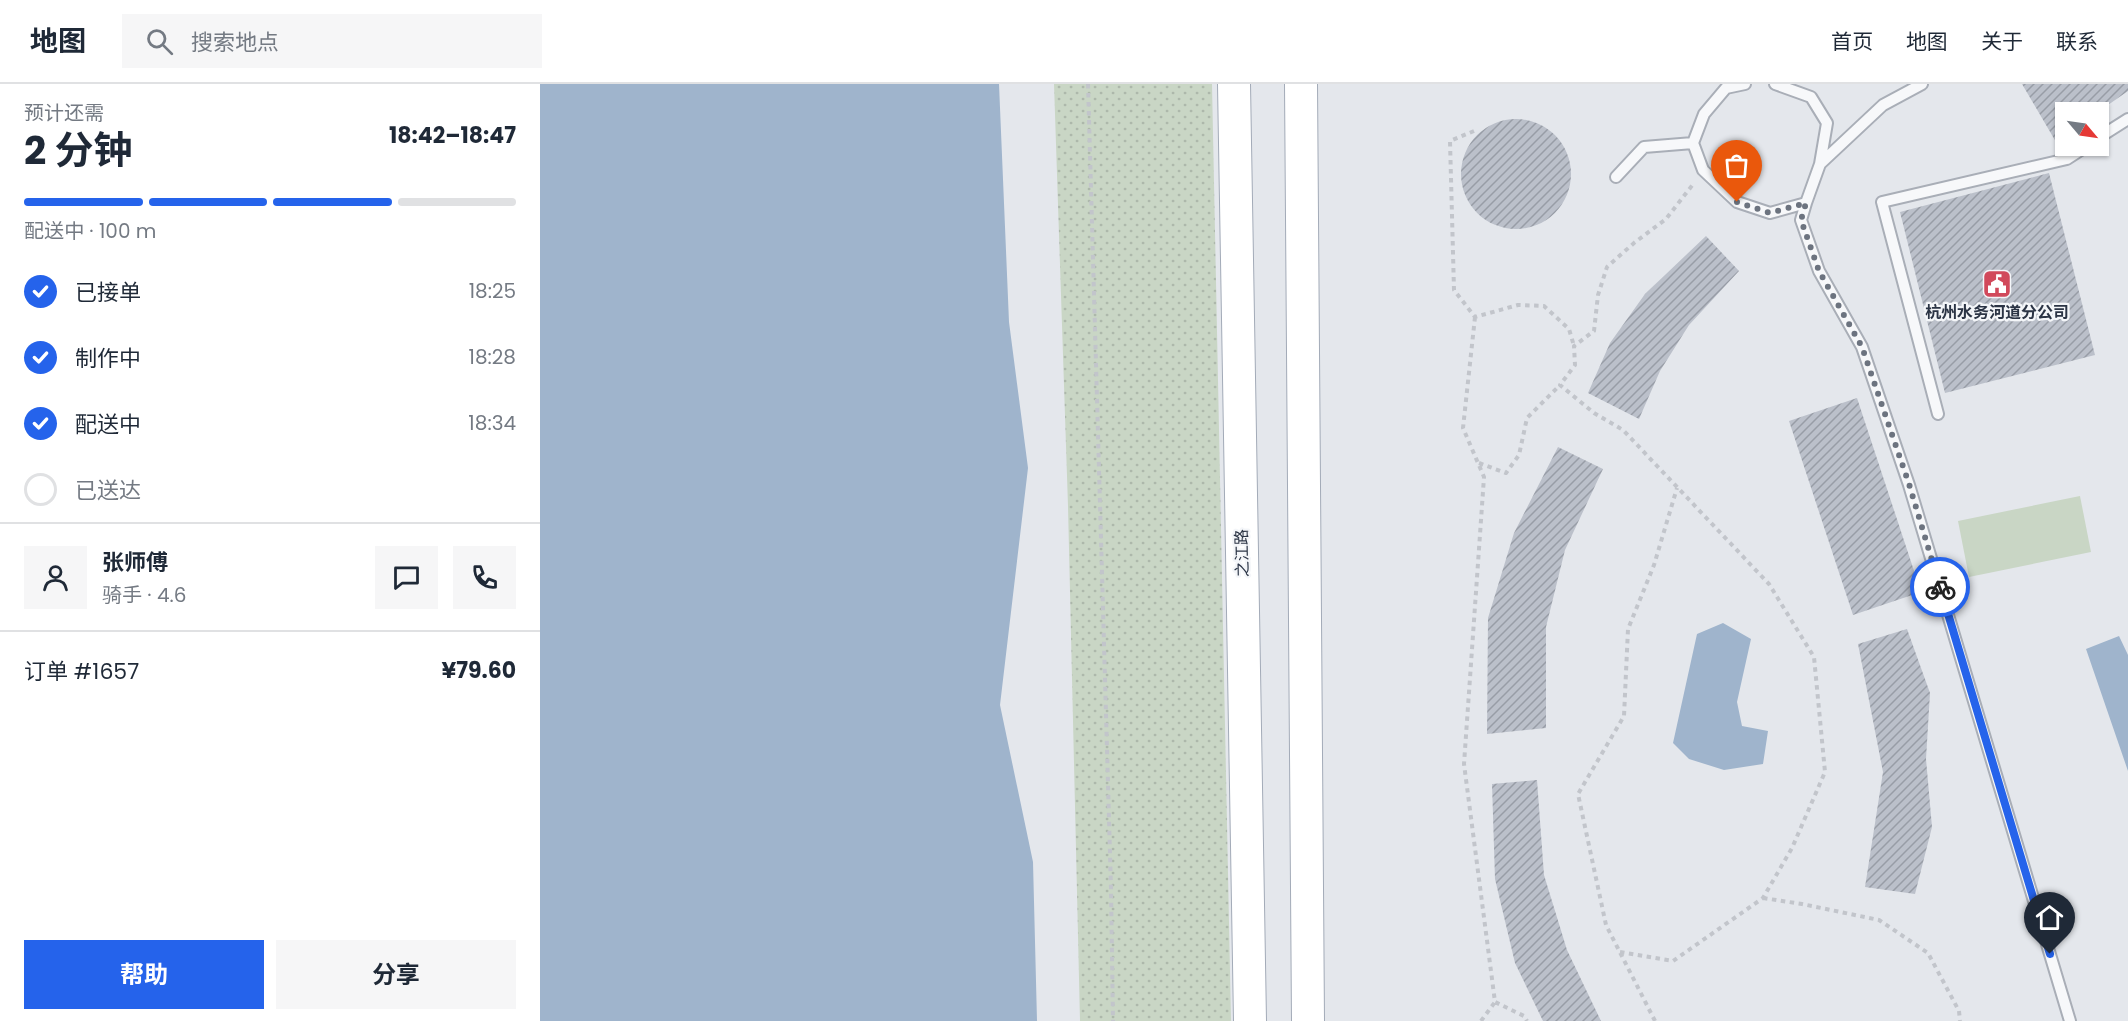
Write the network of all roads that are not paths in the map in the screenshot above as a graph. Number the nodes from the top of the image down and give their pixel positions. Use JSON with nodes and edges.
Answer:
{"nodes":[{"id":1,"x":1234,"y":84,"type":"edge"},
{"id":2,"x":1301,"y":84,"type":"edge"},
{"id":3,"x":1744,"y":84,"type":"edge"},
{"id":4,"x":1775,"y":84,"type":"edge"},
{"id":5,"x":1922,"y":84,"type":"edge"},
{"id":6,"x":1725,"y":86,"type":"edge"},
{"id":7,"x":2128,"y":119,"type":"edge"},
{"id":8,"x":2109,"y":131,"type":"edge"},
{"id":9,"x":1693,"y":143,"type":"junction"},
{"id":10,"x":2072,"y":156,"type":"edge"},
{"id":11,"x":1820,"y":164,"type":"junction"},
{"id":12,"x":1616,"y":177,"type":"dead end"},
{"id":13,"x":1806,"y":203,"type":"junction"},
{"id":14,"x":1938,"y":414,"type":"dead end"},
{"id":15,"x":1250,"y":1021,"type":"edge"},
{"id":16,"x":1308,"y":1021,"type":"edge"},
{"id":17,"x":2070,"y":1021,"type":"edge"}],
"edges":[{"from":1,"to":15,"type":"main road","name":"之江路"},
{"from":2,"to":16,"type":"main road"},
{"from":3,"to":6,"type":"lane"},
{"from":4,"to":11,"type":"lane"},
{"from":5,"to":11,"type":"lane"},
{"from":6,"to":9,"type":"lane"},
{"from":7,"to":8,"type":"lane"},
{"from":9,"to":12,"type":"lane"},
{"from":9,"to":13,"type":"lane"},
{"from":10,"to":14,"type":"lane"},
{"from":11,"to":13,"type":"lane"},
{"from":13,"to":17,"type":"lane"}]}
